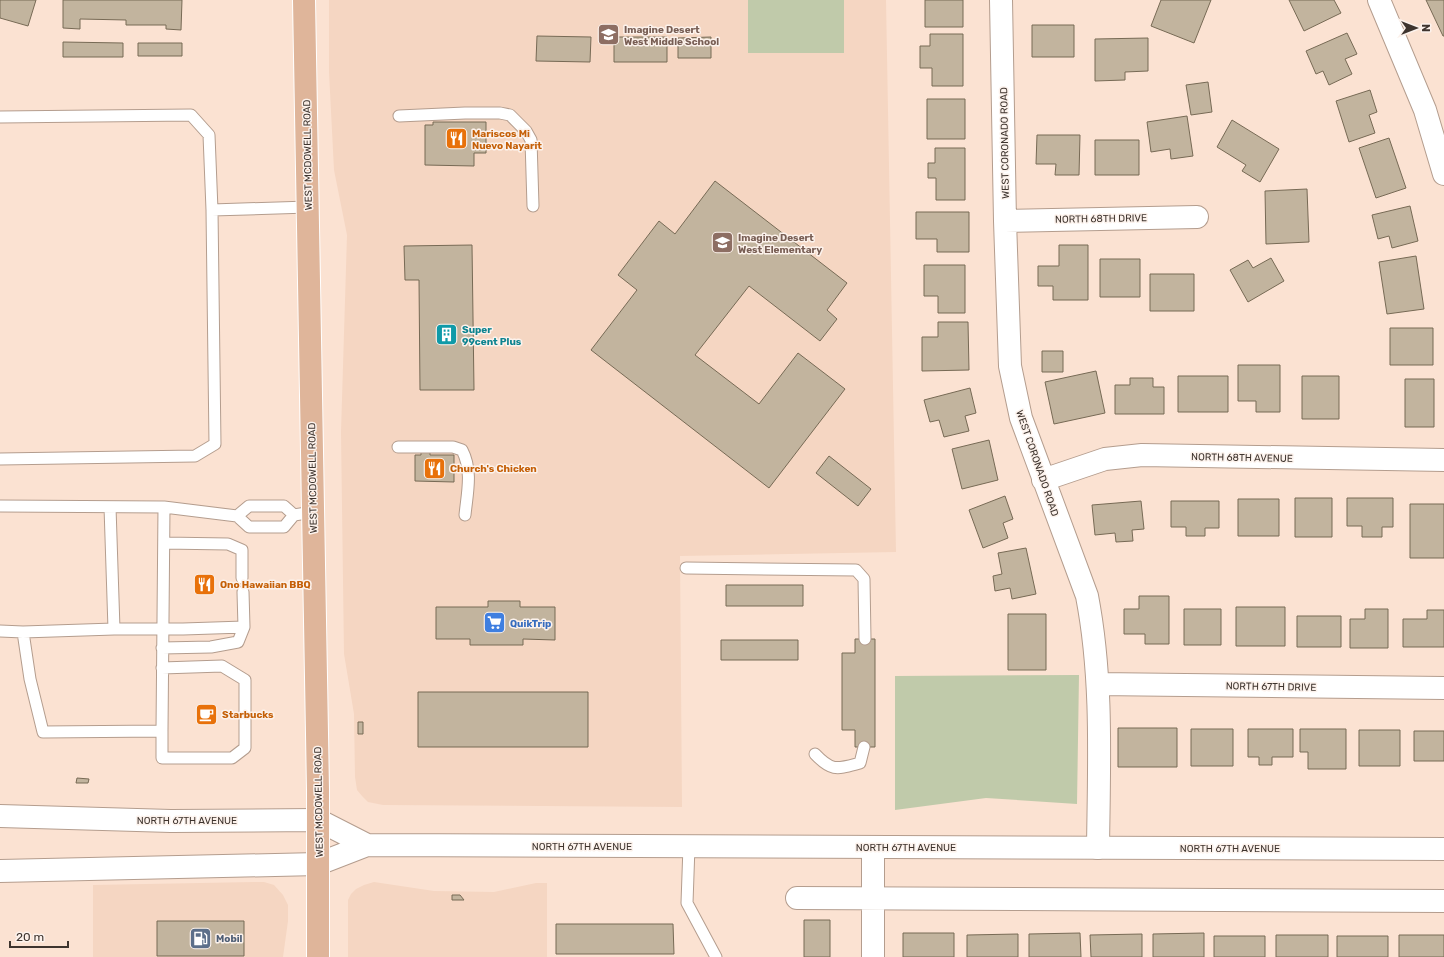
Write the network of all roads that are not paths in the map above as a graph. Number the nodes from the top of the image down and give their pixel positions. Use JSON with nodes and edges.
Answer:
{"nodes":[{"id":1,"x":304,"y":0,"type":"edge"},
{"id":2,"x":1001,"y":0,"type":"edge"},
{"id":3,"x":1379,"y":0,"type":"edge"},
{"id":4,"x":399,"y":116,"type":"dead end"},
{"id":5,"x":0,"y":117,"type":"edge"},
{"id":6,"x":1444,"y":174,"type":"edge"},
{"id":7,"x":533,"y":206,"type":"dead end"},
{"id":8,"x":308,"y":207,"type":"junction"},
{"id":9,"x":212,"y":210,"type":"junction"},
{"id":10,"x":1197,"y":217,"type":"dead end"},
{"id":11,"x":1005,"y":221,"type":"junction"},
{"id":12,"x":398,"y":447,"type":"dead end"},
{"id":13,"x":0,"y":459,"type":"edge"},
{"id":14,"x":1444,"y":460,"type":"edge"},
{"id":15,"x":1043,"y":480,"type":"junction"},
{"id":16,"x":0,"y":506,"type":"edge"},
{"id":17,"x":110,"y":507,"type":"junction"},
{"id":18,"x":164,"y":507,"type":"junction"},
{"id":19,"x":304,"y":513,"type":"junction"},
{"id":20,"x":237,"y":516,"type":"junction"},
{"id":21,"x":465,"y":516,"type":"dead end"},
{"id":22,"x":164,"y":543,"type":"junction"},
{"id":23,"x":686,"y":568,"type":"dead end"},
{"id":24,"x":242,"y":578,"type":"dead end"},
{"id":25,"x":243,"y":592,"type":"dead end"},
{"id":26,"x":244,"y":627,"type":"junction"},
{"id":27,"x":114,"y":629,"type":"junction"},
{"id":28,"x":162,"y":629,"type":"junction"},
{"id":29,"x":0,"y":631,"type":"edge"},
{"id":30,"x":23,"y":632,"type":"junction"},
{"id":31,"x":865,"y":639,"type":"dead end"},
{"id":32,"x":162,"y":648,"type":"junction"},
{"id":33,"x":162,"y":668,"type":"junction"},
{"id":34,"x":1098,"y":684,"type":"junction"},
{"id":35,"x":1444,"y":688,"type":"edge"},
{"id":36,"x":162,"y":731,"type":"junction"},
{"id":37,"x":864,"y":747,"type":"dead end"},
{"id":38,"x":816,"y":754,"type":"dead end"},
{"id":39,"x":0,"y":816,"type":"edge"},
{"id":40,"x":318,"y":820,"type":"junction"},
{"id":41,"x":367,"y":845,"type":"junction"},
{"id":42,"x":689,"y":846,"type":"junction"},
{"id":43,"x":873,"y":847,"type":"junction"},
{"id":44,"x":1098,"y":848,"type":"junction"},
{"id":45,"x":1444,"y":849,"type":"edge"},
{"id":46,"x":318,"y":864,"type":"junction"},
{"id":47,"x":0,"y":871,"type":"edge"},
{"id":48,"x":797,"y":898,"type":"dead end"},
{"id":49,"x":873,"y":898,"type":"junction"},
{"id":50,"x":1444,"y":901,"type":"edge"},
{"id":51,"x":318,"y":957,"type":"edge"},
{"id":52,"x":716,"y":957,"type":"edge"},
{"id":53,"x":873,"y":957,"type":"edge"}],
"edges":[{"from":1,"to":8,"type":"main road","name":"WEST MCDOWELL ROAD"},
{"from":2,"to":11,"type":"street","name":"WEST CORONADO ROAD"},
{"from":3,"to":6,"type":"street"},
{"from":4,"to":7,"type":"lane"},
{"from":5,"to":9,"type":"lane"},
{"from":8,"to":9,"type":"lane"},
{"from":8,"to":19,"type":"main road","name":"WEST MCDOWELL ROAD"},
{"from":9,"to":13,"type":"lane"},
{"from":10,"to":11,"type":"street","name":"NORTH 68TH DRIVE"},
{"from":11,"to":15,"type":"street","name":"WEST CORONADO ROAD"},
{"from":12,"to":21,"type":"lane"},
{"from":14,"to":15,"type":"street","name":"NORTH 68TH AVENUE"},
{"from":15,"to":34,"type":"street","name":"WEST CORONADO ROAD"},
{"from":16,"to":17,"type":"lane"},
{"from":17,"to":18,"type":"lane"},
{"from":17,"to":27,"type":"lane"},
{"from":18,"to":20,"type":"lane"},
{"from":18,"to":22,"type":"lane"},
{"from":19,"to":20,"type":"lane"},
{"from":19,"to":20,"type":"lane"},
{"from":19,"to":40,"type":"main road","name":"WEST MCDOWELL ROAD"},
{"from":22,"to":24,"type":"lane"},
{"from":22,"to":28,"type":"lane"},
{"from":23,"to":31,"type":"lane"},
{"from":25,"to":26,"type":"lane"},
{"from":26,"to":28,"type":"lane"},
{"from":26,"to":32,"type":"lane"},
{"from":27,"to":28,"type":"lane"},
{"from":27,"to":30,"type":"lane"},
{"from":28,"to":32,"type":"lane"},
{"from":29,"to":30,"type":"lane"},
{"from":30,"to":36,"type":"lane"},
{"from":32,"to":33,"type":"lane"},
{"from":33,"to":36,"type":"lane"},
{"from":33,"to":36,"type":"lane"},
{"from":34,"to":35,"type":"street","name":"NORTH 67TH DRIVE"},
{"from":34,"to":44,"type":"street","name":"WEST CORONADO ROAD"},
{"from":37,"to":38,"type":"lane"},
{"from":39,"to":40,"type":"street","name":"NORTH 67TH AVENUE"},
{"from":40,"to":41,"type":"street","name":"NORTH 67TH AVENUE"},
{"from":40,"to":46,"type":"main road","name":"WEST MCDOWELL ROAD"},
{"from":41,"to":42,"type":"street","name":"NORTH 67TH AVENUE"},
{"from":41,"to":46,"type":"street","name":"NORTH 67TH AVENUE"},
{"from":42,"to":43,"type":"street","name":"NORTH 67TH AVENUE"},
{"from":42,"to":52,"type":"lane"},
{"from":43,"to":44,"type":"street","name":"NORTH 67TH AVENUE"},
{"from":43,"to":49,"type":"street"},
{"from":44,"to":45,"type":"street","name":"NORTH 67TH AVENUE"},
{"from":46,"to":47,"type":"street","name":"NORTH 67TH AVENUE"},
{"from":46,"to":51,"type":"main road","name":"WEST MCDOWELL ROAD"},
{"from":48,"to":49,"type":"street"},
{"from":49,"to":50,"type":"street"},
{"from":49,"to":53,"type":"street"}]}
